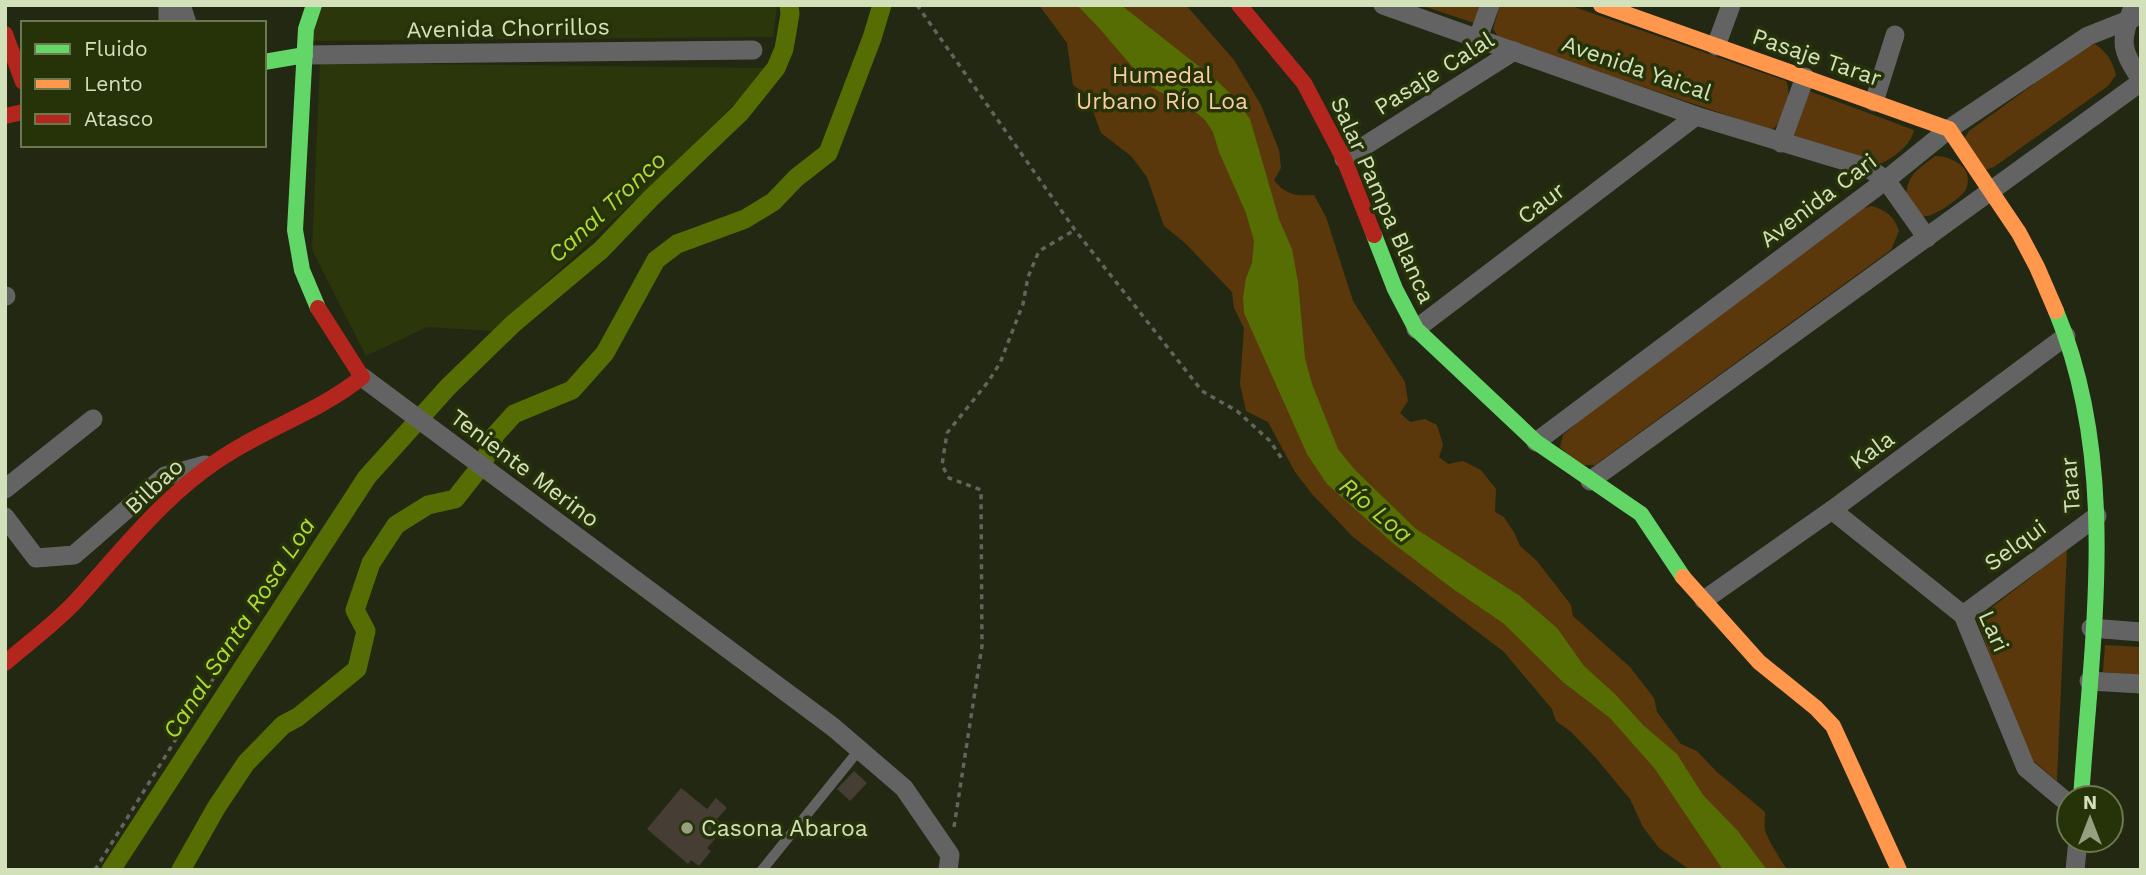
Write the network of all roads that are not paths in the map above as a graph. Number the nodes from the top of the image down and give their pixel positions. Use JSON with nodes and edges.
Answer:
{"nodes":[{"id":1,"x":314,"y":5,"type":"edge"},
{"id":2,"x":1240,"y":5,"type":"edge"},
{"id":3,"x":1383,"y":5,"type":"edge"},
{"id":4,"x":1490,"y":5,"type":"edge"},
{"id":5,"x":1601,"y":5,"type":"edge"},
{"id":6,"x":1731,"y":5,"type":"edge"},
{"id":7,"x":2134,"y":13,"type":"edge"},
{"id":8,"x":5,"y":34,"type":"edge"},
{"id":9,"x":1895,"y":35,"type":"dead end"},
{"id":10,"x":1478,"y":38,"type":"junction"},
{"id":11,"x":1716,"y":46,"type":"junction"},
{"id":12,"x":753,"y":50,"type":"dead end"},
{"id":13,"x":1514,"y":51,"type":"junction"},
{"id":14,"x":305,"y":55,"type":"junction"},
{"id":15,"x":266,"y":62,"type":"edge"},
{"id":16,"x":21,"y":77,"type":"edge"},
{"id":17,"x":1805,"y":77,"type":"junction"},
{"id":18,"x":2141,"y":81,"type":"edge"},
{"id":19,"x":1874,"y":102,"type":"junction"},
{"id":20,"x":1696,"y":116,"type":"junction"},
{"id":21,"x":1949,"y":130,"type":"junction"},
{"id":22,"x":1781,"y":143,"type":"junction"},
{"id":23,"x":1344,"y":159,"type":"junction"},
{"id":24,"x":1886,"y":180,"type":"junction"},
{"id":25,"x":1990,"y":189,"type":"junction"},
{"id":26,"x":1927,"y":238,"type":"junction"},
{"id":27,"x":1416,"y":329,"type":"junction"},
{"id":28,"x":2066,"y":336,"type":"junction"},
{"id":29,"x":362,"y":377,"type":"junction"},
{"id":30,"x":93,"y":419,"type":"dead end"},
{"id":31,"x":1536,"y":442,"type":"junction"},
{"id":32,"x":213,"y":463,"type":"junction"},
{"id":33,"x":1590,"y":481,"type":"junction"},
{"id":34,"x":5,"y":489,"type":"edge"},
{"id":35,"x":1832,"y":510,"type":"junction"},
{"id":36,"x":2097,"y":516,"type":"junction"},
{"id":37,"x":7,"y":523,"type":"edge"},
{"id":38,"x":1704,"y":600,"type":"junction"},
{"id":39,"x":1963,"y":615,"type":"junction"},
{"id":40,"x":2091,"y":628,"type":"junction"},
{"id":41,"x":2141,"y":632,"type":"edge"},
{"id":42,"x":5,"y":663,"type":"edge"},
{"id":43,"x":2088,"y":681,"type":"junction"},
{"id":44,"x":2141,"y":684,"type":"edge"},
{"id":45,"x":859,"y":750,"type":"junction"},
{"id":46,"x":2082,"y":784,"type":"edge"},
{"id":47,"x":2055,"y":793,"type":"edge"},
{"id":48,"x":949,"y":862,"type":"edge"},
{"id":49,"x":762,"y":870,"type":"edge"},
{"id":50,"x":1899,"y":870,"type":"edge"}],
"edges":[{"from":1,"to":14,"type":"street","name":"Teniente Merino"},
{"from":2,"to":23,"type":"street","name":"Salar Pampa Blanca"},
{"from":3,"to":10,"type":"street","name":"Avenida Yaical"},
{"from":4,"to":10,"type":"street"},
{"from":5,"to":11,"type":"street","name":"Pasaje Tarar"},
{"from":6,"to":11,"type":"street"},
{"from":7,"to":18,"type":"street"},
{"from":7,"to":21,"type":"street","name":"Avenida Cari"},
{"from":8,"to":16,"type":"street"},
{"from":9,"to":19,"type":"street"},
{"from":10,"to":13,"type":"street","name":"Avenida Yaical"},
{"from":11,"to":17,"type":"street","name":"Pasaje Tarar"},
{"from":12,"to":14,"type":"street","name":"Avenida Chorrillos"},
{"from":13,"to":20,"type":"street","name":"Avenida Yaical"},
{"from":13,"to":23,"type":"street","name":"Pasaje Calal"},
{"from":14,"to":15,"type":"street","name":"Avenida Chorrillos"},
{"from":14,"to":29,"type":"street","name":"Teniente Merino"},
{"from":17,"to":19,"type":"street","name":"Pasaje Tarar"},
{"from":17,"to":22,"type":"street"},
{"from":18,"to":25,"type":"street"},
{"from":19,"to":21,"type":"street","name":"Pasaje Tarar"},
{"from":20,"to":22,"type":"street","name":"Avenida Yaical"},
{"from":20,"to":27,"type":"street","name":"Caur"},
{"from":21,"to":24,"type":"street","name":"Avenida Cari"},
{"from":21,"to":25,"type":"street"},
{"from":22,"to":24,"type":"street","name":"Avenida Yaical"},
{"from":23,"to":27,"type":"street","name":"Salar Pampa Blanca"},
{"from":24,"to":26,"type":"street","name":"Avenida Yaical"},
{"from":24,"to":31,"type":"street","name":"Avenida Cari"},
{"from":25,"to":26,"type":"street"},
{"from":25,"to":28,"type":"street","name":"Tarar"},
{"from":26,"to":33,"type":"street"},
{"from":27,"to":31,"type":"street","name":"Salar Pampa Blanca"},
{"from":28,"to":35,"type":"street","name":"Kala"},
{"from":28,"to":36,"type":"street","name":"Tarar"},
{"from":29,"to":32,"type":"street","name":"Bilbao"},
{"from":29,"to":45,"type":"street","name":"Teniente Merino"},
{"from":30,"to":34,"type":"street"},
{"from":31,"to":33,"type":"street","name":"Salar Pampa Blanca"},
{"from":32,"to":37,"type":"street"},
{"from":32,"to":42,"type":"street","name":"Bilbao"},
{"from":33,"to":38,"type":"street","name":"Salar Pampa Blanca"},
{"from":35,"to":38,"type":"street","name":"Kala"},
{"from":35,"to":39,"type":"street","name":"Lari"},
{"from":36,"to":39,"type":"street","name":"Selqui"},
{"from":36,"to":40,"type":"street","name":"Tarar"},
{"from":38,"to":50,"type":"street","name":"Salar Pampa Blanca"},
{"from":39,"to":47,"type":"street","name":"Lari"},
{"from":40,"to":41,"type":"street"},
{"from":40,"to":43,"type":"street","name":"Tarar"},
{"from":43,"to":44,"type":"street"},
{"from":43,"to":46,"type":"street","name":"Tarar"},
{"from":45,"to":48,"type":"street","name":"Teniente Merino"},
{"from":45,"to":49,"type":"lane"}]}
